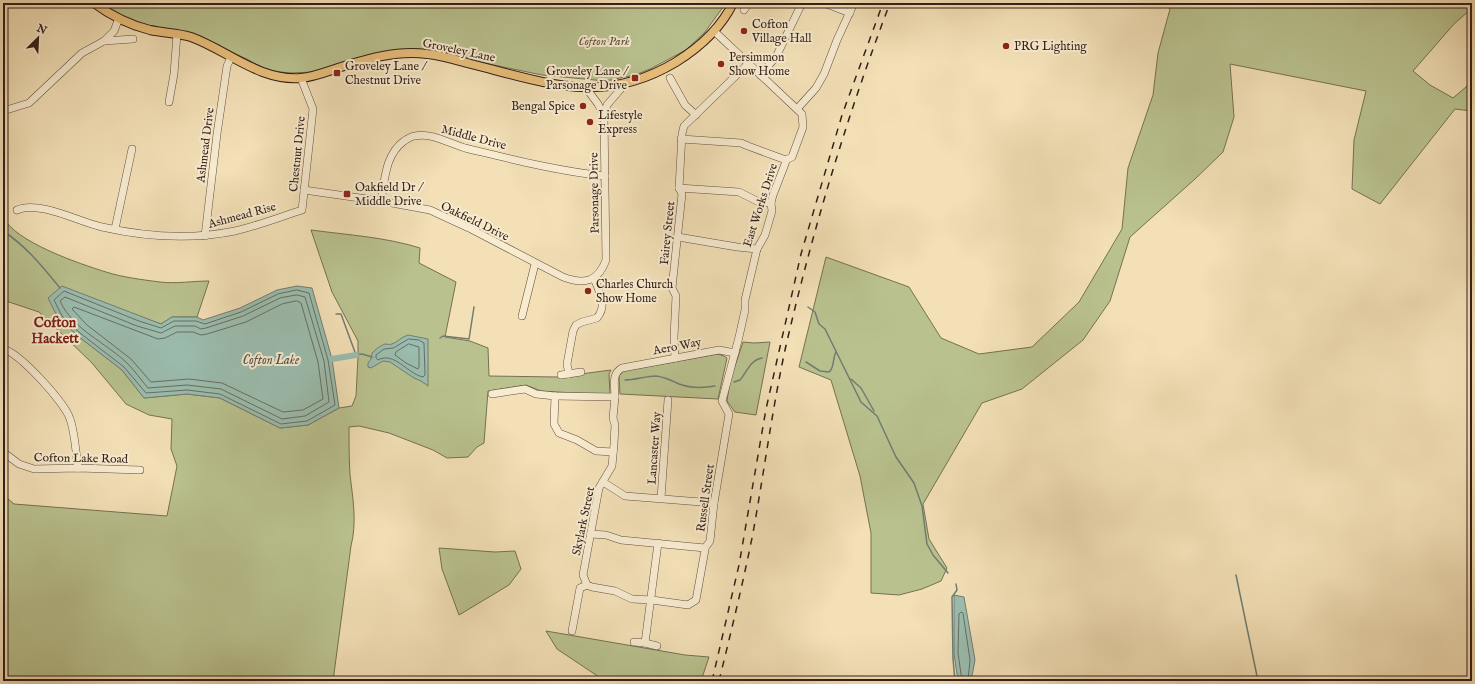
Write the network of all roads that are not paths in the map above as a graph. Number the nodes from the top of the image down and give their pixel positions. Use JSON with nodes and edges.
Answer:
{"nodes":[{"id":1,"x":94,"y":3,"type":"edge"},
{"id":2,"x":733,"y":3,"type":"edge"},
{"id":3,"x":749,"y":3,"type":"edge"},
{"id":4,"x":802,"y":3,"type":"edge"},
{"id":5,"x":824,"y":3,"type":"edge"},
{"id":6,"x":854,"y":3,"type":"edge"},
{"id":7,"x":744,"y":10,"type":"dead end"},
{"id":8,"x":850,"y":13,"type":"junction"},
{"id":9,"x":119,"y":18,"type":"junction"},
{"id":10,"x":714,"y":31,"type":"junction"},
{"id":11,"x":177,"y":34,"type":"junction"},
{"id":12,"x":133,"y":38,"type":"dead end"},
{"id":13,"x":104,"y":41,"type":"junction"},
{"id":14,"x":231,"y":57,"type":"junction"},
{"id":15,"x":749,"y":63,"type":"junction"},
{"id":16,"x":760,"y":75,"type":"junction"},
{"id":17,"x":301,"y":78,"type":"junction"},
{"id":18,"x":670,"y":78,"type":"dead end"},
{"id":19,"x":626,"y":84,"type":"junction"},
{"id":20,"x":589,"y":88,"type":"junction"},
{"id":21,"x":610,"y":100,"type":"junction"},
{"id":22,"x":169,"y":102,"type":"dead end"},
{"id":23,"x":598,"y":104,"type":"junction"},
{"id":24,"x":797,"y":109,"type":"junction"},
{"id":25,"x":3,"y":111,"type":"edge"},
{"id":26,"x":696,"y":115,"type":"junction"},
{"id":27,"x":604,"y":116,"type":"junction"},
{"id":28,"x":681,"y":139,"type":"junction"},
{"id":29,"x":132,"y":149,"type":"dead end"},
{"id":30,"x":786,"y":160,"type":"junction"},
{"id":31,"x":605,"y":176,"type":"junction"},
{"id":32,"x":679,"y":188,"type":"junction"},
{"id":33,"x":304,"y":190,"type":"junction"},
{"id":34,"x":381,"y":201,"type":"junction"},
{"id":35,"x":771,"y":203,"type":"junction"},
{"id":36,"x":17,"y":210,"type":"dead end"},
{"id":37,"x":302,"y":210,"type":"joint"},
{"id":38,"x":115,"y":229,"type":"junction"},
{"id":39,"x":206,"y":236,"type":"junction"},
{"id":40,"x":678,"y":237,"type":"junction"},
{"id":41,"x":757,"y":249,"type":"junction"},
{"id":42,"x":535,"y":264,"type":"junction"},
{"id":43,"x":594,"y":278,"type":"junction"},
{"id":44,"x":522,"y":316,"type":"dead end"},
{"id":45,"x":3,"y":349,"type":"edge"},
{"id":46,"x":735,"y":354,"type":"junction"},
{"id":47,"x":676,"y":358,"type":"junction"},
{"id":48,"x":622,"y":368,"type":"joint"},
{"id":49,"x":581,"y":372,"type":"dead end"},
{"id":50,"x":569,"y":374,"type":"junction"},
{"id":51,"x":561,"y":375,"type":"dead end"},
{"id":52,"x":492,"y":394,"type":"dead end"},
{"id":53,"x":556,"y":396,"type":"junction"},
{"id":54,"x":615,"y":397,"type":"junction"},
{"id":55,"x":668,"y":400,"type":"dead end"},
{"id":56,"x":3,"y":452,"type":"edge"},
{"id":57,"x":613,"y":452,"type":"junction"},
{"id":58,"x":78,"y":468,"type":"junction"},
{"id":59,"x":140,"y":470,"type":"dead end"},
{"id":60,"x":603,"y":482,"type":"junction"},
{"id":61,"x":661,"y":498,"type":"junction"},
{"id":62,"x":714,"y":503,"type":"junction"},
{"id":63,"x":591,"y":534,"type":"junction"},
{"id":64,"x":658,"y":543,"type":"junction"},
{"id":65,"x":705,"y":548,"type":"junction"},
{"id":66,"x":587,"y":585,"type":"junction"},
{"id":67,"x":652,"y":600,"type":"junction"},
{"id":68,"x":572,"y":632,"type":"dead end"},
{"id":69,"x":634,"y":642,"type":"dead end"},
{"id":70,"x":645,"y":643,"type":"junction"},
{"id":71,"x":657,"y":646,"type":"dead end"}],
"edges":[{"from":1,"to":9,"type":"main road","name":"Groveley Lane"},
{"from":2,"to":10,"type":"main road","name":"Groveley Lane"},
{"from":3,"to":7,"type":"street"},
{"from":4,"to":16,"type":"street"},
{"from":5,"to":8,"type":"street"},
{"from":6,"to":8,"type":"street"},
{"from":8,"to":24,"type":"street"},
{"from":9,"to":11,"type":"main road","name":"Groveley Lane"},
{"from":9,"to":13,"type":"street"},
{"from":10,"to":15,"type":"street"},
{"from":10,"to":19,"type":"main road","name":"Groveley Lane"},
{"from":11,"to":14,"type":"main road","name":"Groveley Lane"},
{"from":11,"to":22,"type":"street"},
{"from":12,"to":13,"type":"street"},
{"from":13,"to":25,"type":"street"},
{"from":14,"to":17,"type":"main road","name":"Groveley Lane"},
{"from":14,"to":39,"type":"street","name":"Ashmead Drive"},
{"from":15,"to":16,"type":"street"},
{"from":15,"to":26,"type":"street","name":"Fairey Street"},
{"from":16,"to":24,"type":"street"},
{"from":17,"to":20,"type":"main road","name":"Groveley Lane"},
{"from":17,"to":33,"type":"street","name":"Chestnut Drive"},
{"from":18,"to":26,"type":"street"},
{"from":19,"to":20,"type":"main road","name":"Groveley Lane"},
{"from":19,"to":21,"type":"street","name":"Parsonage Drive"},
{"from":20,"to":23,"type":"street","name":"Parsonage Drive"},
{"from":21,"to":23,"type":"street","name":"Parsonage Drive"},
{"from":21,"to":27,"type":"street","name":"Parsonage Drive"},
{"from":23,"to":27,"type":"street","name":"Parsonage Drive"},
{"from":24,"to":30,"type":"street","name":"East Works Drive"},
{"from":26,"to":28,"type":"street","name":"Fairey Street"},
{"from":27,"to":31,"type":"street","name":"Parsonage Drive"},
{"from":28,"to":30,"type":"street"},
{"from":28,"to":32,"type":"street","name":"Fairey Street"},
{"from":29,"to":38,"type":"street"},
{"from":30,"to":35,"type":"street","name":"East Works Drive"},
{"from":31,"to":34,"type":"street","name":"Middle Drive"},
{"from":31,"to":43,"type":"street","name":"Parsonage Drive"},
{"from":32,"to":35,"type":"street"},
{"from":32,"to":40,"type":"street","name":"Fairey Street"},
{"from":33,"to":34,"type":"street","name":"Oakfield Drive"},
{"from":33,"to":37,"type":"street","name":"Chestnut Drive"},
{"from":34,"to":42,"type":"street","name":"Oakfield Drive"},
{"from":35,"to":41,"type":"street","name":"East Works Drive"},
{"from":36,"to":38,"type":"street","name":"Ashmead Rise"},
{"from":37,"to":39,"type":"street","name":"Ashmead Rise"},
{"from":38,"to":39,"type":"street","name":"Ashmead Rise"},
{"from":40,"to":41,"type":"street"},
{"from":40,"to":47,"type":"street","name":"Fairey Street"},
{"from":41,"to":46,"type":"street","name":"East Works Drive"},
{"from":42,"to":43,"type":"street","name":"Oakfield Drive"},
{"from":42,"to":44,"type":"street"},
{"from":43,"to":50,"type":"street"},
{"from":45,"to":58,"type":"street"},
{"from":46,"to":47,"type":"street","name":"Aero Way"},
{"from":46,"to":62,"type":"street","name":"Russell Street"},
{"from":47,"to":48,"type":"street","name":"Aero Way"},
{"from":48,"to":54,"type":"street","name":"Skylark Street"},
{"from":49,"to":50,"type":"street"},
{"from":50,"to":51,"type":"street"},
{"from":52,"to":53,"type":"street"},
{"from":53,"to":54,"type":"street"},
{"from":53,"to":57,"type":"street"},
{"from":54,"to":57,"type":"street","name":"Skylark Street"},
{"from":55,"to":61,"type":"street","name":"Lancaster Way"},
{"from":56,"to":58,"type":"street","name":"Cofton Lake Road"},
{"from":57,"to":60,"type":"street","name":"Skylark Street"},
{"from":58,"to":59,"type":"street","name":"Cofton Lake Road"},
{"from":60,"to":61,"type":"street"},
{"from":60,"to":63,"type":"street","name":"Skylark Street"},
{"from":61,"to":62,"type":"street"},
{"from":62,"to":65,"type":"street","name":"Russell Street"},
{"from":63,"to":64,"type":"street"},
{"from":63,"to":66,"type":"street","name":"Skylark Street"},
{"from":64,"to":65,"type":"street"},
{"from":64,"to":67,"type":"street"},
{"from":65,"to":67,"type":"street","name":"Russell Street"},
{"from":66,"to":67,"type":"street"},
{"from":66,"to":68,"type":"street"},
{"from":67,"to":70,"type":"street"},
{"from":69,"to":70,"type":"street"},
{"from":70,"to":71,"type":"street"}]}
